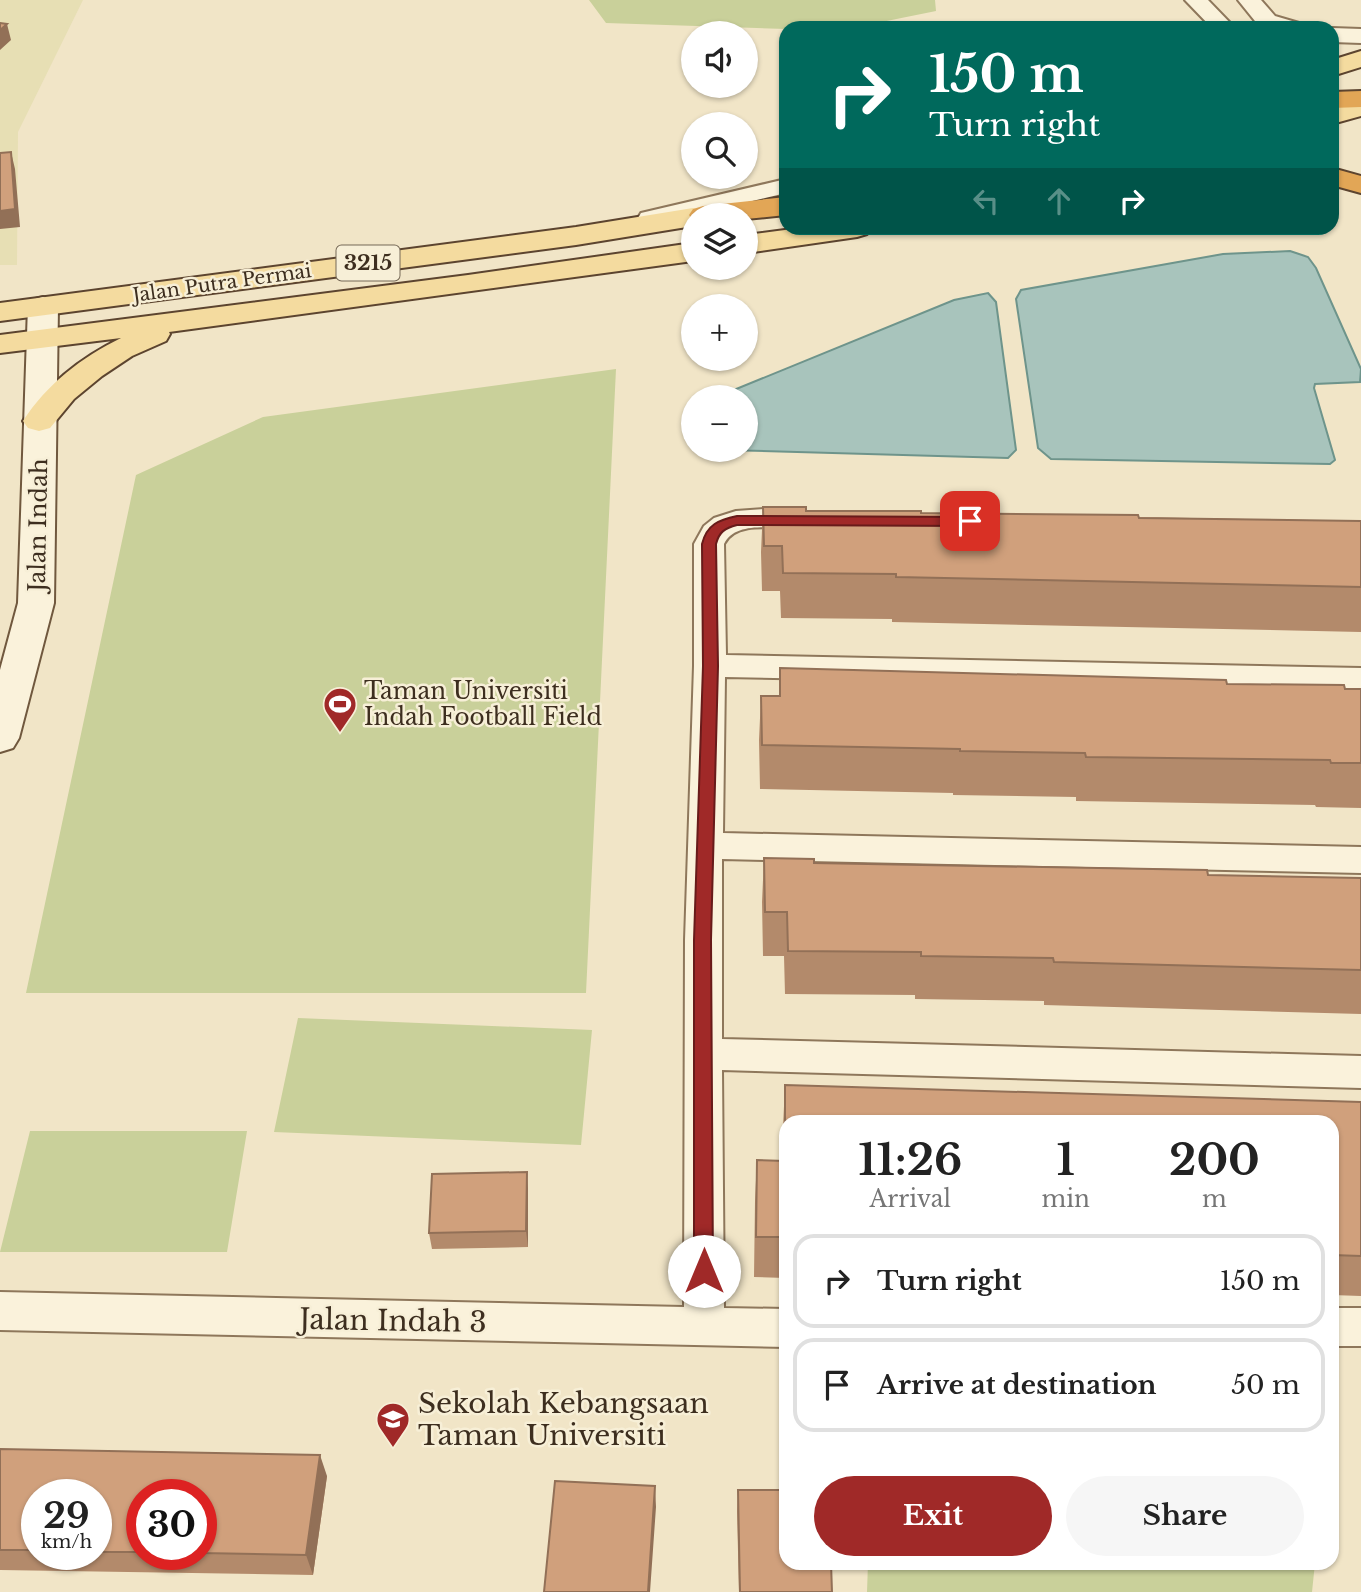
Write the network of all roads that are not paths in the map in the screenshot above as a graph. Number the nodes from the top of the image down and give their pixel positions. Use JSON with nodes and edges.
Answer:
{"nodes":[{"id":1,"x":1196,"y":0,"type":"edge"},
{"id":2,"x":1249,"y":0,"type":"edge"},
{"id":3,"x":1217,"y":21,"type":"edge"},
{"id":4,"x":1267,"y":21,"type":"edge"},
{"id":5,"x":1339,"y":35,"type":"edge"},
{"id":6,"x":1361,"y":36,"type":"edge"},
{"id":7,"x":1361,"y":59,"type":"edge"},
{"id":8,"x":1339,"y":66,"type":"edge"},
{"id":9,"x":1339,"y":178,"type":"edge"},
{"id":10,"x":1361,"y":185,"type":"edge"},
{"id":11,"x":779,"y":188,"type":"edge"},
{"id":12,"x":779,"y":198,"type":"edge"},
{"id":13,"x":755,"y":203,"type":"edge"},
{"id":14,"x":779,"y":207,"type":"edge"},
{"id":15,"x":758,"y":209,"type":"edge"},
{"id":16,"x":681,"y":219,"type":"edge"},
{"id":17,"x":808,"y":235,"type":"edge"},
{"id":18,"x":576,"y":236,"type":"junction"},
{"id":19,"x":758,"y":242,"type":"edge"},
{"id":20,"x":681,"y":254,"type":"edge"},
{"id":21,"x":0,"y":312,"type":"edge"},
{"id":22,"x":204,"y":319,"type":"junction"},
{"id":23,"x":43,"y":321,"type":"junction"},
{"id":24,"x":0,"y":344,"type":"edge"},
{"id":25,"x":39,"y":421,"type":"junction"},
{"id":26,"x":836,"y":520,"type":"edge"},
{"id":27,"x":710,"y":666,"type":"junction"},
{"id":28,"x":1361,"y":679,"type":"edge"},
{"id":29,"x":0,"y":738,"type":"edge"},
{"id":30,"x":705,"y":846,"type":"junction"},
{"id":31,"x":1361,"y":860,"type":"edge"},
{"id":32,"x":704,"y":1054,"type":"junction"},
{"id":33,"x":1361,"y":1072,"type":"edge"},
{"id":34,"x":0,"y":1311,"type":"edge"},
{"id":35,"x":704,"y":1326,"type":"junction"},
{"id":36,"x":1339,"y":1327,"type":"edge"},
{"id":37,"x":1361,"y":1327,"type":"edge"},
{"id":38,"x":779,"y":1328,"type":"edge"}],
"edges":[{"from":1,"to":3,"type":"street"},
{"from":2,"to":4,"type":"street"},
{"from":5,"to":6,"type":"street"},
{"from":7,"to":8,"type":"main road"},
{"from":9,"to":10,"type":"highway"},
{"from":11,"to":18,"type":"street"},
{"from":12,"to":13,"type":"main road"},
{"from":14,"to":15,"type":"highway"},
{"from":16,"to":18,"type":"main road","name":"Jalan Putra Permai","number":"3215"},
{"from":17,"to":19,"type":"main road"},
{"from":18,"to":23,"type":"main road","name":"Jalan Putra Permai","number":"3215"},
{"from":20,"to":22,"type":"main road","name":"Jalan Putra Permai","number":"3215"},
{"from":21,"to":23,"type":"main road","name":"Jalan Putra Permai","number":"3215"},
{"from":22,"to":23,"type":"main road","name":"Jalan Putra Permai","number":"3215"},
{"from":22,"to":25,"type":"main road"},
{"from":23,"to":24,"type":"main road","name":"Jalan Putra Permai","number":"3215"},
{"from":23,"to":25,"type":"street","name":"Jalan Indah"},
{"from":25,"to":29,"type":"street","name":"Jalan Indah"},
{"from":26,"to":27,"type":"street"},
{"from":27,"to":28,"type":"street"},
{"from":27,"to":30,"type":"street"},
{"from":30,"to":31,"type":"street"},
{"from":30,"to":32,"type":"street"},
{"from":32,"to":33,"type":"street"},
{"from":32,"to":35,"type":"street"},
{"from":34,"to":35,"type":"street","name":"Jalan Indah 3"},
{"from":35,"to":38,"type":"street","name":"Jalan Indah 3"},
{"from":36,"to":37,"type":"street"}]}
